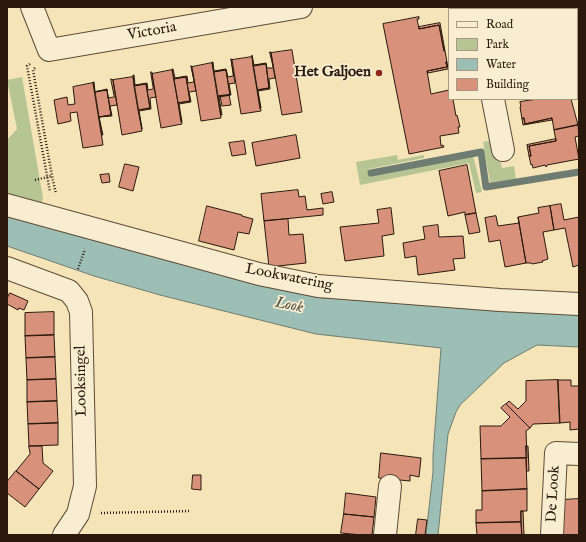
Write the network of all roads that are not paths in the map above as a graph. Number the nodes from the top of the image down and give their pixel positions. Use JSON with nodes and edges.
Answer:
{"nodes":[{"id":1,"x":32,"y":7,"type":"edge"},
{"id":2,"x":301,"y":7,"type":"edge"},
{"id":3,"x":493,"y":100,"type":"edge"},
{"id":4,"x":503,"y":150,"type":"dead end"},
{"id":5,"x":7,"y":205,"type":"edge"},
{"id":6,"x":7,"y":268,"type":"edge"},
{"id":7,"x":579,"y":304,"type":"edge"},
{"id":8,"x":579,"y":454,"type":"edge"},
{"id":9,"x":390,"y":486,"type":"dead end"},
{"id":10,"x":64,"y":535,"type":"edge"},
{"id":11,"x":385,"y":535,"type":"edge"},
{"id":12,"x":552,"y":535,"type":"edge"}],
"edges":[{"from":1,"to":2,"type":"street","name":"Victoria"},
{"from":3,"to":4,"type":"street"},
{"from":5,"to":7,"type":"street","name":"Lookwatering"},
{"from":6,"to":10,"type":"street","name":"Looksingel"},
{"from":8,"to":12,"type":"street","name":"De Look"},
{"from":9,"to":11,"type":"street"}]}
